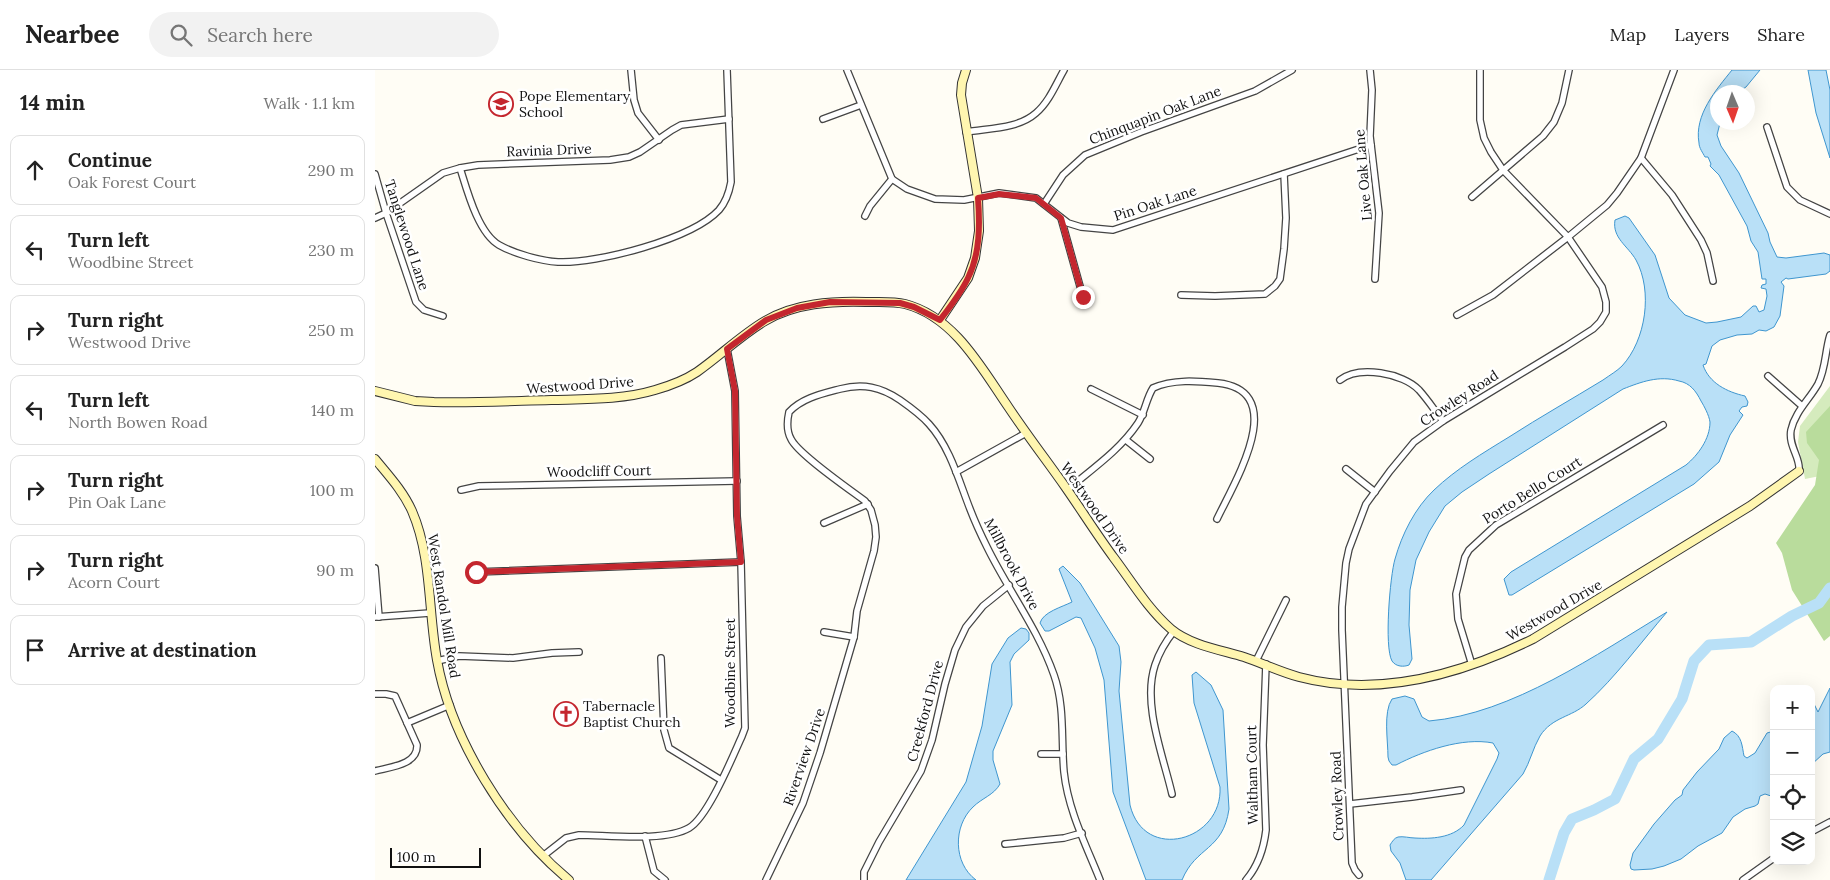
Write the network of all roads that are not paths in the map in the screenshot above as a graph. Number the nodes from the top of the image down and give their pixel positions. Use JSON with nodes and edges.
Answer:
{"nodes":[{"id":1,"x":631,"y":70,"type":"edge"},
{"id":2,"x":727,"y":70,"type":"edge"},
{"id":3,"x":847,"y":70,"type":"edge"},
{"id":4,"x":966,"y":70,"type":"edge"},
{"id":5,"x":1064,"y":70,"type":"edge"},
{"id":6,"x":1292,"y":70,"type":"edge"},
{"id":7,"x":1370,"y":70,"type":"edge"},
{"id":8,"x":1480,"y":70,"type":"edge"},
{"id":9,"x":1569,"y":70,"type":"edge"},
{"id":10,"x":1674,"y":70,"type":"edge"},
{"id":11,"x":861,"y":105,"type":"junction"},
{"id":12,"x":729,"y":119,"type":"junction"},
{"id":13,"x":823,"y":119,"type":"dead end"},
{"id":14,"x":1767,"y":126,"type":"dead end"},
{"id":15,"x":966,"y":132,"type":"junction"},
{"id":16,"x":659,"y":140,"type":"junction"},
{"id":17,"x":1371,"y":146,"type":"junction"},
{"id":18,"x":1641,"y":158,"type":"junction"},
{"id":19,"x":460,"y":168,"type":"junction"},
{"id":20,"x":1503,"y":170,"type":"junction"},
{"id":21,"x":375,"y":174,"type":"edge"},
{"id":22,"x":1284,"y":174,"type":"junction"},
{"id":23,"x":892,"y":179,"type":"junction"},
{"id":24,"x":1472,"y":197,"type":"dead end"},
{"id":25,"x":978,"y":198,"type":"junction"},
{"id":26,"x":1044,"y":204,"type":"junction"},
{"id":27,"x":386,"y":213,"type":"junction"},
{"id":28,"x":1830,"y":214,"type":"edge"},
{"id":29,"x":865,"y":216,"type":"dead end"},
{"id":30,"x":375,"y":218,"type":"edge"},
{"id":31,"x":1061,"y":218,"type":"junction"},
{"id":32,"x":1568,"y":237,"type":"junction"},
{"id":33,"x":1375,"y":279,"type":"dead end"},
{"id":34,"x":1713,"y":281,"type":"dead end"},
{"id":35,"x":1181,"y":295,"type":"dead end"},
{"id":36,"x":1083,"y":297,"type":"dead end"},
{"id":37,"x":1457,"y":315,"type":"dead end"},
{"id":38,"x":443,"y":316,"type":"dead end"},
{"id":39,"x":940,"y":320,"type":"junction"},
{"id":40,"x":1830,"y":335,"type":"edge"},
{"id":41,"x":727,"y":349,"type":"junction"},
{"id":42,"x":1769,"y":376,"type":"dead end"},
{"id":43,"x":1340,"y":380,"type":"dead end"},
{"id":44,"x":1091,"y":389,"type":"dead end"},
{"id":45,"x":375,"y":391,"type":"edge"},
{"id":46,"x":1802,"y":406,"type":"junction"},
{"id":47,"x":1143,"y":414,"type":"junction"},
{"id":48,"x":1443,"y":421,"type":"junction"},
{"id":49,"x":1663,"y":425,"type":"dead end"},
{"id":50,"x":1026,"y":433,"type":"junction"},
{"id":51,"x":1127,"y":440,"type":"junction"},
{"id":52,"x":375,"y":459,"type":"edge"},
{"id":53,"x":1150,"y":459,"type":"dead end"},
{"id":54,"x":1346,"y":469,"type":"dead end"},
{"id":55,"x":1799,"y":471,"type":"joint"},
{"id":56,"x":956,"y":472,"type":"junction"},
{"id":57,"x":737,"y":481,"type":"junction"},
{"id":58,"x":461,"y":490,"type":"dead end"},
{"id":59,"x":1067,"y":490,"type":"junction"},
{"id":60,"x":1375,"y":492,"type":"junction"},
{"id":61,"x":868,"y":504,"type":"junction"},
{"id":62,"x":1217,"y":519,"type":"dead end"},
{"id":63,"x":824,"y":524,"type":"dead end"},
{"id":64,"x":741,"y":562,"type":"junction"},
{"id":65,"x":375,"y":568,"type":"edge"},
{"id":66,"x":476,"y":572,"type":"dead end"},
{"id":67,"x":1009,"y":586,"type":"junction"},
{"id":68,"x":1285,"y":600,"type":"dead end"},
{"id":69,"x":430,"y":613,"type":"junction"},
{"id":70,"x":377,"y":617,"type":"edge"},
{"id":71,"x":1173,"y":631,"type":"junction"},
{"id":72,"x":824,"y":632,"type":"dead end"},
{"id":73,"x":854,"y":638,"type":"junction"},
{"id":74,"x":579,"y":652,"type":"dead end"},
{"id":75,"x":661,"y":658,"type":"dead end"},
{"id":76,"x":437,"y":661,"type":"junction"},
{"id":77,"x":1256,"y":661,"type":"junction"},
{"id":78,"x":1266,"y":664,"type":"junction"},
{"id":79,"x":1472,"y":665,"type":"junction"},
{"id":80,"x":1345,"y":684,"type":"junction"},
{"id":81,"x":375,"y":694,"type":"edge"},
{"id":82,"x":450,"y":705,"type":"junction"},
{"id":83,"x":407,"y":723,"type":"junction"},
{"id":84,"x":1041,"y":754,"type":"dead end"},
{"id":85,"x":1063,"y":754,"type":"junction"},
{"id":86,"x":375,"y":771,"type":"edge"},
{"id":87,"x":721,"y":780,"type":"junction"},
{"id":88,"x":1461,"y":790,"type":"dead end"},
{"id":89,"x":1173,"y":794,"type":"dead end"},
{"id":90,"x":1350,"y":804,"type":"junction"},
{"id":91,"x":1830,"y":822,"type":"edge"},
{"id":92,"x":1815,"y":830,"type":"edge"},
{"id":93,"x":1081,"y":834,"type":"junction"},
{"id":94,"x":645,"y":836,"type":"junction"},
{"id":95,"x":1005,"y":844,"type":"dead end"},
{"id":96,"x":543,"y":856,"type":"junction"},
{"id":97,"x":1770,"y":861,"type":"edge"},
{"id":98,"x":1359,"y":875,"type":"dead end"},
{"id":99,"x":569,"y":880,"type":"edge"},
{"id":100,"x":665,"y":880,"type":"edge"},
{"id":101,"x":766,"y":880,"type":"edge"},
{"id":102,"x":863,"y":880,"type":"edge"},
{"id":103,"x":1099,"y":880,"type":"edge"},
{"id":104,"x":1246,"y":880,"type":"edge"},
{"id":105,"x":1743,"y":880,"type":"edge"}],
"edges":[{"from":1,"to":16,"type":"street"},
{"from":2,"to":12,"type":"street"},
{"from":3,"to":11,"type":"street"},
{"from":4,"to":15,"type":"street"},
{"from":5,"to":15,"type":"street"},
{"from":6,"to":26,"type":"street","name":"Chinquapin Oak Lane"},
{"from":7,"to":17,"type":"street","name":"Live Oak Lane"},
{"from":8,"to":20,"type":"street","name":"Crowley Road"},
{"from":9,"to":20,"type":"street"},
{"from":10,"to":18,"type":"street"},
{"from":11,"to":13,"type":"street"},
{"from":11,"to":23,"type":"street"},
{"from":12,"to":16,"type":"street","name":"Ravinia Drive"},
{"from":12,"to":19,"type":"street"},
{"from":14,"to":28,"type":"street"},
{"from":15,"to":25,"type":"street"},
{"from":16,"to":19,"type":"street","name":"Ravinia Drive"},
{"from":17,"to":22,"type":"street","name":"Pin Oak Lane"},
{"from":17,"to":33,"type":"street","name":"Live Oak Lane"},
{"from":18,"to":32,"type":"street"},
{"from":18,"to":34,"type":"street"},
{"from":19,"to":27,"type":"street","name":"Ravinia Drive"},
{"from":20,"to":24,"type":"street"},
{"from":20,"to":32,"type":"street","name":"Crowley Road"},
{"from":21,"to":27,"type":"street","name":"Tanglewood Lane"},
{"from":22,"to":31,"type":"street","name":"Pin Oak Lane"},
{"from":22,"to":35,"type":"street"},
{"from":23,"to":25,"type":"street","name":"Pin Oak Lane"},
{"from":23,"to":29,"type":"street"},
{"from":25,"to":26,"type":"street","name":"Pin Oak Lane"},
{"from":25,"to":39,"type":"street"},
{"from":26,"to":31,"type":"street","name":"Pin Oak Lane"},
{"from":27,"to":30,"type":"street","name":"Ravinia Drive"},
{"from":27,"to":38,"type":"street","name":"Tanglewood Lane"},
{"from":31,"to":36,"type":"street"},
{"from":32,"to":37,"type":"street"},
{"from":32,"to":48,"type":"street","name":"Crowley Road"},
{"from":39,"to":41,"type":"street","name":"Westwood Drive"},
{"from":39,"to":50,"type":"street","name":"Westwood Drive"},
{"from":40,"to":46,"type":"street"},
{"from":41,"to":45,"type":"street","name":"Westwood Drive"},
{"from":41,"to":57,"type":"street","name":"Woodbine Street"},
{"from":42,"to":46,"type":"street"},
{"from":43,"to":48,"type":"street"},
{"from":44,"to":47,"type":"street"},
{"from":46,"to":55,"type":"street"},
{"from":47,"to":51,"type":"street"},
{"from":47,"to":62,"type":"street"},
{"from":48,"to":60,"type":"street","name":"Crowley Road"},
{"from":49,"to":79,"type":"street","name":"Porto Bello Court"},
{"from":50,"to":56,"type":"street"},
{"from":50,"to":59,"type":"street","name":"Westwood Drive"},
{"from":51,"to":53,"type":"street"},
{"from":51,"to":59,"type":"street"},
{"from":52,"to":69,"type":"street","name":"West Randol Mill Road"},
{"from":54,"to":60,"type":"street"},
{"from":55,"to":79,"type":"street","name":"Westwood Drive"},
{"from":56,"to":61,"type":"street","name":"Millbrook Drive"},
{"from":56,"to":67,"type":"street","name":"Millbrook Drive"},
{"from":57,"to":58,"type":"street","name":"Woodcliff Court"},
{"from":57,"to":64,"type":"street","name":"Woodbine Street"},
{"from":59,"to":71,"type":"street","name":"Westwood Drive"},
{"from":60,"to":80,"type":"street","name":"Crowley Road"},
{"from":61,"to":63,"type":"street"},
{"from":61,"to":73,"type":"street","name":"Riverview Drive"},
{"from":64,"to":66,"type":"street"},
{"from":64,"to":87,"type":"street","name":"Woodbine Street"},
{"from":65,"to":70,"type":"street"},
{"from":67,"to":85,"type":"street","name":"Millbrook Drive"},
{"from":67,"to":102,"type":"street","name":"Creekford Drive"},
{"from":68,"to":77,"type":"street"},
{"from":69,"to":70,"type":"street"},
{"from":69,"to":76,"type":"street","name":"West Randol Mill Road"},
{"from":71,"to":77,"type":"street","name":"Westwood Drive"},
{"from":71,"to":89,"type":"street"},
{"from":72,"to":73,"type":"street"},
{"from":73,"to":101,"type":"street","name":"Riverview Drive"},
{"from":74,"to":76,"type":"street"},
{"from":75,"to":87,"type":"street"},
{"from":76,"to":82,"type":"street","name":"West Randol Mill Road"},
{"from":77,"to":78,"type":"street","name":"Westwood Drive"},
{"from":78,"to":80,"type":"street","name":"Westwood Drive"},
{"from":78,"to":104,"type":"street","name":"Waltham Court"},
{"from":79,"to":80,"type":"street","name":"Westwood Drive"},
{"from":80,"to":90,"type":"street","name":"Crowley Road"},
{"from":81,"to":83,"type":"street"},
{"from":82,"to":83,"type":"street"},
{"from":82,"to":96,"type":"street","name":"West Randol Mill Road"},
{"from":83,"to":86,"type":"street"},
{"from":84,"to":85,"type":"street"},
{"from":85,"to":93,"type":"street","name":"Millbrook Drive"},
{"from":87,"to":94,"type":"street","name":"Woodbine Street"},
{"from":88,"to":90,"type":"street"},
{"from":90,"to":98,"type":"street","name":"Crowley Road"},
{"from":91,"to":92,"type":"street"},
{"from":93,"to":95,"type":"street"},
{"from":93,"to":103,"type":"street","name":"Millbrook Drive"},
{"from":94,"to":96,"type":"street","name":"Woodbine Street"},
{"from":94,"to":100,"type":"street"},
{"from":96,"to":99,"type":"street","name":"West Randol Mill Road"},
{"from":97,"to":105,"type":"street"}]}
